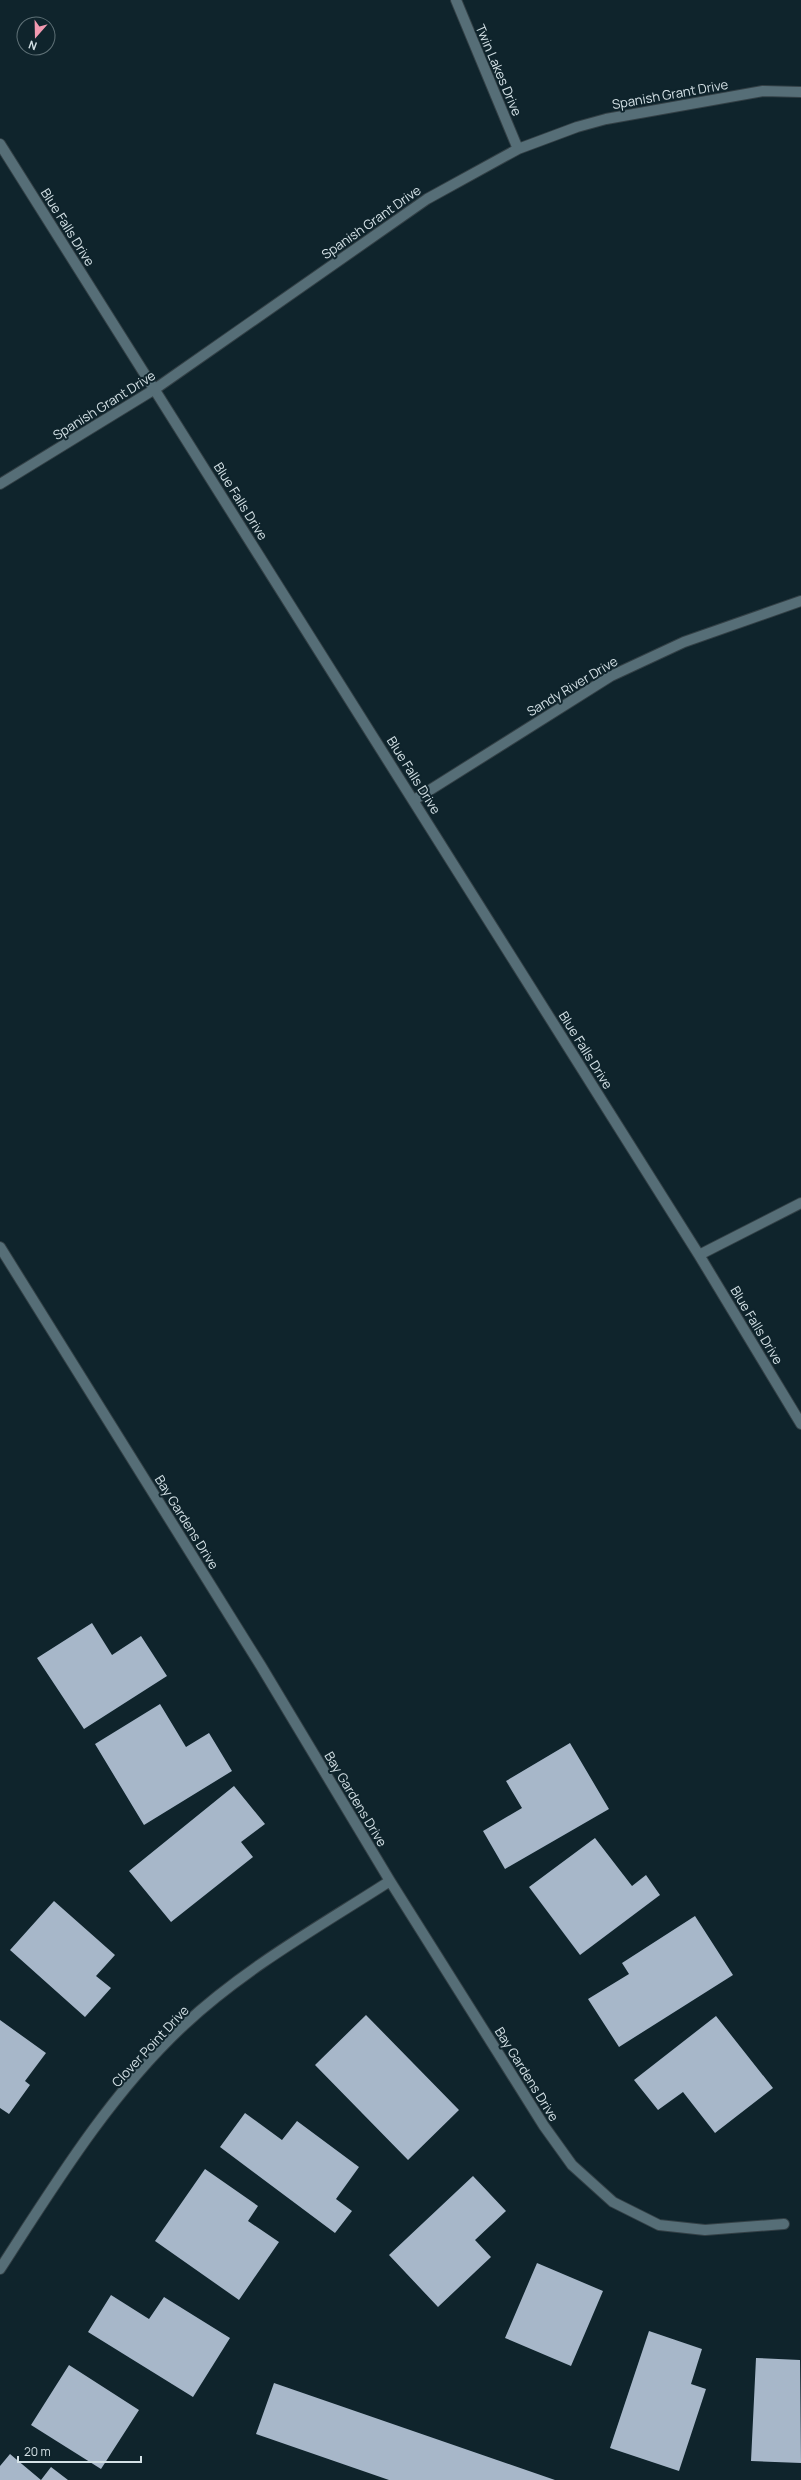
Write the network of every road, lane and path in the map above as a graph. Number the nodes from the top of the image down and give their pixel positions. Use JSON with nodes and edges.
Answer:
{"nodes":[{"id":1,"x":456,"y":0,"type":"edge"},
{"id":2,"x":801,"y":92,"type":"edge"},
{"id":3,"x":0,"y":144,"type":"edge"},
{"id":4,"x":518,"y":149,"type":"junction"},
{"id":5,"x":155,"y":389,"type":"junction"},
{"id":6,"x":0,"y":484,"type":"edge"},
{"id":7,"x":801,"y":601,"type":"edge"},
{"id":8,"x":414,"y":800,"type":"junction"},
{"id":9,"x":801,"y":1203,"type":"edge"},
{"id":10,"x":0,"y":1247,"type":"edge"},
{"id":11,"x":699,"y":1255,"type":"junction"},
{"id":12,"x":801,"y":1424,"type":"edge"},
{"id":13,"x":390,"y":1881,"type":"junction"},
{"id":14,"x":784,"y":2224,"type":"dead end"},
{"id":15,"x":0,"y":2269,"type":"edge"}],
"edges":[{"from":1,"to":4,"type":"street","name":"Twin Lakes Drive"},
{"from":2,"to":4,"type":"street","name":"Spanish Grant Drive"},
{"from":3,"to":5,"type":"street","name":"Blue Falls Drive"},
{"from":4,"to":5,"type":"street","name":"Spanish Grant Drive"},
{"from":5,"to":6,"type":"street","name":"Spanish Grant Drive"},
{"from":5,"to":8,"type":"street","name":"Blue Falls Drive"},
{"from":7,"to":8,"type":"street","name":"Sandy River Drive"},
{"from":8,"to":11,"type":"street","name":"Blue Falls Drive"},
{"from":9,"to":11,"type":"street"},
{"from":10,"to":13,"type":"street","name":"Bay Gardens Drive"},
{"from":11,"to":12,"type":"street","name":"Blue Falls Drive"},
{"from":13,"to":14,"type":"street","name":"Bay Gardens Drive"},
{"from":13,"to":15,"type":"street","name":"Clover Point Drive"}]}
